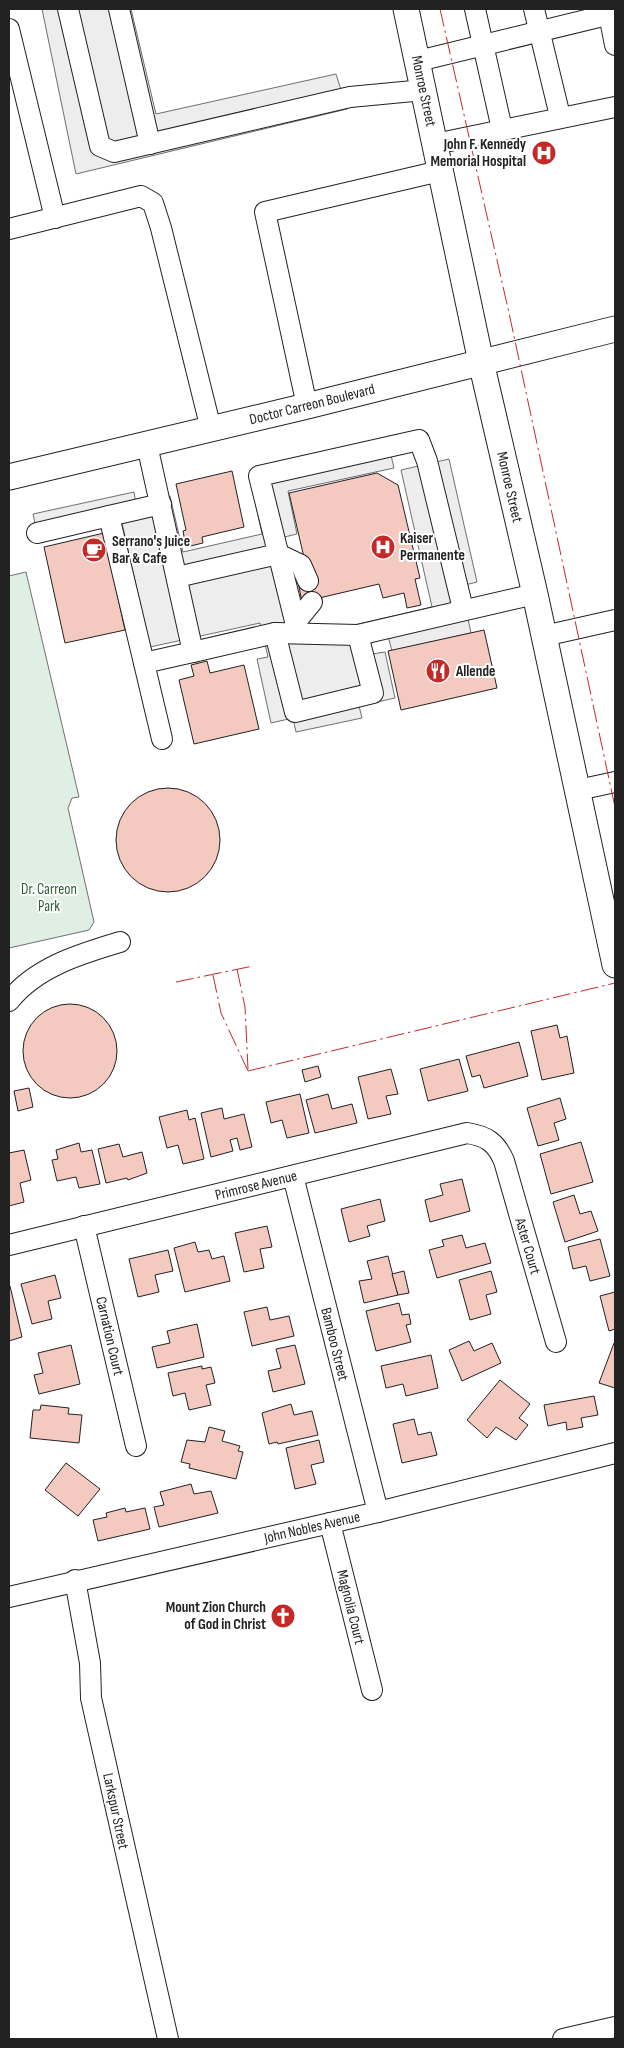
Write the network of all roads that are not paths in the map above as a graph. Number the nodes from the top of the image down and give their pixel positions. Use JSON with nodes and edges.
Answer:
{"nodes":[{"id":1,"x":68,"y":9,"type":"edge"},
{"id":2,"x":118,"y":9,"type":"edge"},
{"id":3,"x":406,"y":9,"type":"edge"},
{"id":4,"x":475,"y":9,"type":"edge"},
{"id":5,"x":534,"y":9,"type":"edge"},
{"id":6,"x":612,"y":14,"type":"edge"},
{"id":7,"x":9,"y":29,"type":"edge"},
{"id":8,"x":540,"y":30,"type":"junction"},
{"id":9,"x":483,"y":44,"type":"junction"},
{"id":10,"x":615,"y":44,"type":"edge"},
{"id":11,"x":418,"y":61,"type":"junction"},
{"id":12,"x":424,"y":90,"type":"junction"},
{"id":13,"x":615,"y":106,"type":"edge"},
{"id":14,"x":560,"y":116,"type":"junction"},
{"id":15,"x":502,"y":129,"type":"junction"},
{"id":16,"x":150,"y":144,"type":"junction"},
{"id":17,"x":435,"y":144,"type":"junction"},
{"id":18,"x":440,"y":171,"type":"junction"},
{"id":19,"x":54,"y":218,"type":"junction"},
{"id":20,"x":9,"y":229,"type":"edge"},
{"id":21,"x":615,"y":329,"type":"edge"},
{"id":22,"x":481,"y":362,"type":"junction"},
{"id":23,"x":308,"y":406,"type":"junction"},
{"id":24,"x":211,"y":429,"type":"junction"},
{"id":25,"x":147,"y":445,"type":"junction"},
{"id":26,"x":9,"y":477,"type":"edge"},
{"id":27,"x":161,"y":504,"type":"junction"},
{"id":28,"x":109,"y":516,"type":"junction"},
{"id":29,"x":37,"y":533,"type":"dead end"},
{"id":30,"x":278,"y":554,"type":"junction"},
{"id":31,"x":177,"y":577,"type":"junction"},
{"id":32,"x":308,"y":581,"type":"dead end"},
{"id":33,"x":536,"y":594,"type":"junction"},
{"id":34,"x":312,"y":602,"type":"dead end"},
{"id":35,"x":463,"y":609,"type":"junction"},
{"id":36,"x":615,"y":620,"type":"edge"},
{"id":37,"x":296,"y":628,"type":"junction"},
{"id":38,"x":275,"y":633,"type":"junction"},
{"id":39,"x":358,"y":635,"type":"junction"},
{"id":40,"x":544,"y":636,"type":"junction"},
{"id":41,"x":193,"y":652,"type":"junction"},
{"id":42,"x":144,"y":663,"type":"junction"},
{"id":43,"x":162,"y":739,"type":"dead end"},
{"id":44,"x":615,"y":782,"type":"edge"},
{"id":45,"x":578,"y":790,"type":"junction"},
{"id":46,"x":611,"y":925,"type":"edge"},
{"id":47,"x":120,"y":942,"type":"dead end"},
{"id":48,"x":615,"y":965,"type":"edge"},
{"id":49,"x":9,"y":1001,"type":"edge"},
{"id":50,"x":499,"y":1150,"type":"joint"},
{"id":51,"x":293,"y":1176,"type":"junction"},
{"id":52,"x":84,"y":1226,"type":"junction"},
{"id":53,"x":9,"y":1245,"type":"edge"},
{"id":54,"x":556,"y":1342,"type":"dead end"},
{"id":55,"x":136,"y":1446,"type":"dead end"},
{"id":56,"x":615,"y":1454,"type":"edge"},
{"id":57,"x":378,"y":1512,"type":"junction"},
{"id":58,"x":330,"y":1523,"type":"junction"},
{"id":59,"x":75,"y":1580,"type":"junction"},
{"id":60,"x":9,"y":1597,"type":"edge"},
{"id":61,"x":372,"y":1690,"type":"dead end"},
{"id":62,"x":615,"y":2027,"type":"edge"},
{"id":63,"x":168,"y":2039,"type":"edge"},
{"id":64,"x":563,"y":2039,"type":"edge"}],
"edges":[{"from":1,"to":16,"type":"street"},
{"from":2,"to":16,"type":"street"},
{"from":3,"to":11,"type":"main road","name":"Monroe Street"},
{"from":4,"to":9,"type":"street"},
{"from":5,"to":8,"type":"street"},
{"from":6,"to":8,"type":"street"},
{"from":6,"to":10,"type":"street"},
{"from":7,"to":19,"type":"street"},
{"from":8,"to":9,"type":"street"},
{"from":8,"to":14,"type":"street"},
{"from":9,"to":11,"type":"street"},
{"from":9,"to":15,"type":"street"},
{"from":11,"to":12,"type":"main road","name":"Monroe Street"},
{"from":12,"to":16,"type":"street"},
{"from":12,"to":17,"type":"main road","name":"Monroe Street"},
{"from":13,"to":14,"type":"street"},
{"from":14,"to":15,"type":"street"},
{"from":15,"to":17,"type":"street"},
{"from":17,"to":18,"type":"main road","name":"Monroe Street"},
{"from":18,"to":22,"type":"main road","name":"Monroe Street"},
{"from":18,"to":23,"type":"street"},
{"from":19,"to":20,"type":"street"},
{"from":19,"to":24,"type":"street"},
{"from":21,"to":22,"type":"main road","name":"Doctor Carreon Boulevard"},
{"from":22,"to":23,"type":"main road","name":"Doctor Carreon Boulevard"},
{"from":22,"to":33,"type":"main road","name":"Monroe Street"},
{"from":23,"to":24,"type":"main road","name":"Doctor Carreon Boulevard"},
{"from":24,"to":25,"type":"main road","name":"Doctor Carreon Boulevard"},
{"from":25,"to":26,"type":"main road","name":"Doctor Carreon Boulevard"},
{"from":25,"to":27,"type":"street"},
{"from":27,"to":28,"type":"street"},
{"from":27,"to":31,"type":"street"},
{"from":28,"to":29,"type":"street"},
{"from":28,"to":42,"type":"street"},
{"from":30,"to":31,"type":"street"},
{"from":30,"to":32,"type":"street"},
{"from":30,"to":35,"type":"street"},
{"from":30,"to":37,"type":"street"},
{"from":31,"to":41,"type":"street"},
{"from":33,"to":35,"type":"street"},
{"from":33,"to":40,"type":"main road","name":"Monroe Street"},
{"from":34,"to":37,"type":"street"},
{"from":35,"to":39,"type":"street"},
{"from":36,"to":40,"type":"street"},
{"from":37,"to":38,"type":"street"},
{"from":37,"to":39,"type":"street"},
{"from":38,"to":39,"type":"street"},
{"from":38,"to":41,"type":"street"},
{"from":40,"to":45,"type":"main road","name":"Monroe Street"},
{"from":41,"to":42,"type":"street"},
{"from":42,"to":43,"type":"street"},
{"from":44,"to":45,"type":"street"},
{"from":45,"to":46,"type":"main road","name":"Monroe Street"},
{"from":46,"to":48,"type":"main road","name":"Monroe Street"},
{"from":47,"to":49,"type":"street"},
{"from":50,"to":51,"type":"street","name":"Primrose Avenue"},
{"from":50,"to":54,"type":"street","name":"Aster Court"},
{"from":51,"to":52,"type":"street","name":"Primrose Avenue"},
{"from":51,"to":57,"type":"street","name":"Bamboo Street"},
{"from":52,"to":53,"type":"street","name":"Primrose Avenue"},
{"from":52,"to":55,"type":"street","name":"Carnation Court"},
{"from":56,"to":57,"type":"street","name":"John Nobles Avenue"},
{"from":57,"to":58,"type":"street","name":"John Nobles Avenue"},
{"from":58,"to":59,"type":"street","name":"John Nobles Avenue"},
{"from":58,"to":61,"type":"street","name":"Magnolia Court"},
{"from":59,"to":60,"type":"street","name":"John Nobles Avenue"},
{"from":59,"to":63,"type":"street","name":"Larkspur Street"},
{"from":62,"to":64,"type":"street"}]}
